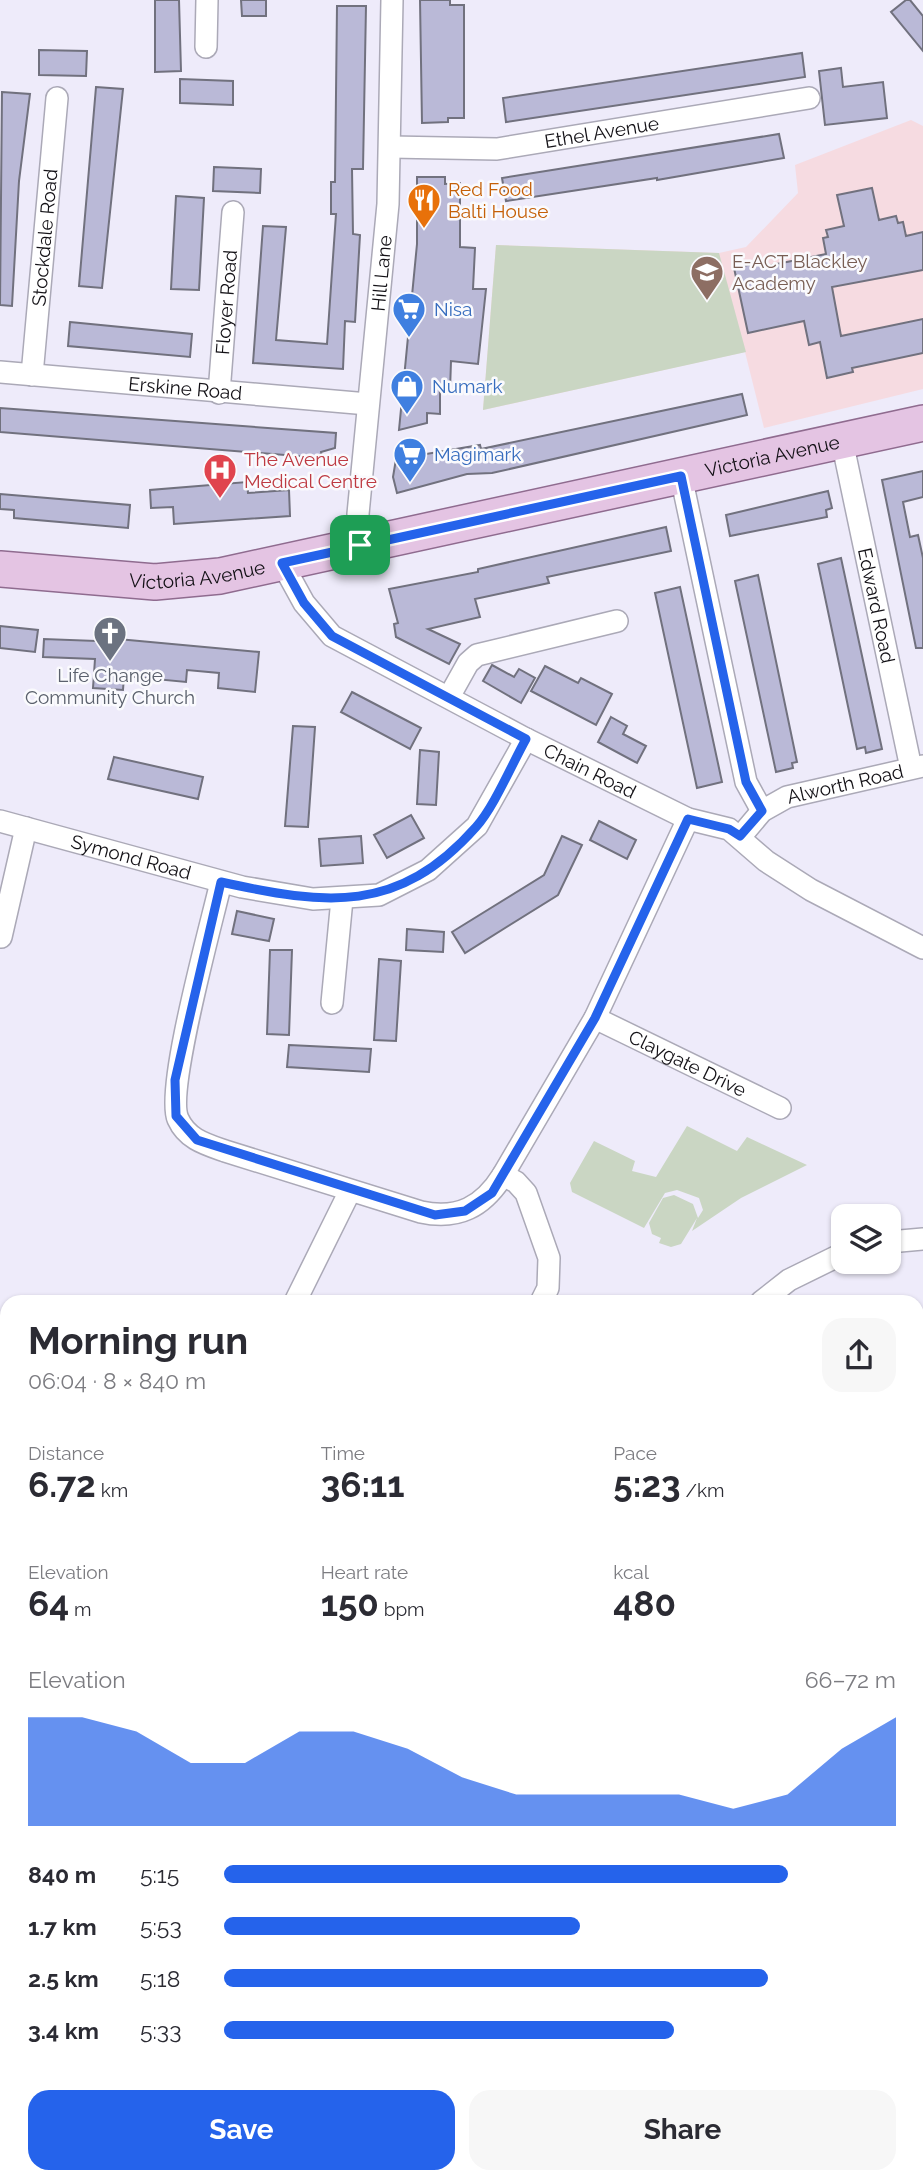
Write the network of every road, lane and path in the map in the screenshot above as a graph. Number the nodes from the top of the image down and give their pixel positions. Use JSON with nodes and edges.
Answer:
{"nodes":[{"id":1,"x":207,"y":0,"type":"edge"},
{"id":2,"x":392,"y":0,"type":"edge"},
{"id":3,"x":206,"y":47,"type":"dead end"},
{"id":4,"x":57,"y":98,"type":"dead end"},
{"id":5,"x":809,"y":98,"type":"dead end"},
{"id":6,"x":391,"y":147,"type":"junction"},
{"id":7,"x":233,"y":212,"type":"dead end"},
{"id":8,"x":0,"y":372,"type":"edge"},
{"id":9,"x":32,"y":375,"type":"junction"},
{"id":10,"x":219,"y":393,"type":"junction"},
{"id":11,"x":368,"y":404,"type":"junction"},
{"id":12,"x":923,"y":423,"type":"edge"},
{"id":13,"x":842,"y":441,"type":"junction"},
{"id":14,"x":681,"y":476,"type":"junction"},
{"id":15,"x":360,"y":545,"type":"junction"},
{"id":16,"x":282,"y":563,"type":"junction"},
{"id":17,"x":0,"y":569,"type":"edge"},
{"id":18,"x":617,"y":621,"type":"dead end"},
{"id":19,"x":449,"y":698,"type":"junction"},
{"id":20,"x":526,"y":739,"type":"junction"},
{"id":21,"x":917,"y":767,"type":"edge"},
{"id":22,"x":762,"y":811,"type":"junction"},
{"id":23,"x":688,"y":819,"type":"junction"},
{"id":24,"x":0,"y":821,"type":"edge"},
{"id":25,"x":26,"y":828,"type":"junction"},
{"id":26,"x":740,"y":836,"type":"junction"},
{"id":27,"x":221,"y":882,"type":"junction"},
{"id":28,"x":342,"y":899,"type":"junction"},
{"id":29,"x":1,"y":937,"type":"edge"},
{"id":30,"x":923,"y":948,"type":"edge"},
{"id":31,"x":332,"y":1003,"type":"dead end"},
{"id":32,"x":595,"y":1018,"type":"junction"},
{"id":33,"x":780,"y":1108,"type":"dead end"},
{"id":34,"x":503,"y":1175,"type":"junction"},
{"id":35,"x":350,"y":1191,"type":"junction"},
{"id":36,"x":923,"y":1239,"type":"edge"},
{"id":37,"x":901,"y":1241,"type":"edge"},
{"id":38,"x":831,"y":1259,"type":"edge"},
{"id":39,"x":298,"y":1295,"type":"edge"},
{"id":40,"x":544,"y":1295,"type":"edge"},
{"id":41,"x":770,"y":1295,"type":"edge"}],
"edges":[{"from":1,"to":3,"type":"street"},
{"from":2,"to":6,"type":"street","name":"Hill Lane"},
{"from":4,"to":9,"type":"street","name":"Stockdale Road"},
{"from":5,"to":6,"type":"street","name":"Ethel Avenue"},
{"from":6,"to":11,"type":"street","name":"Hill Lane"},
{"from":7,"to":10,"type":"street","name":"Floyer Road"},
{"from":8,"to":9,"type":"street","name":"Erskine Road"},
{"from":9,"to":10,"type":"street","name":"Erskine Road"},
{"from":10,"to":11,"type":"street","name":"Erskine Road"},
{"from":11,"to":15,"type":"street","name":"Hill Lane"},
{"from":12,"to":13,"type":"main road","name":"Victoria Avenue"},
{"from":13,"to":14,"type":"main road","name":"Victoria Avenue"},
{"from":13,"to":21,"type":"street","name":"Edward Road"},
{"from":14,"to":15,"type":"main road","name":"Victoria Avenue"},
{"from":14,"to":22,"type":"street"},
{"from":15,"to":16,"type":"main road","name":"Victoria Avenue"},
{"from":16,"to":17,"type":"main road","name":"Victoria Avenue"},
{"from":16,"to":19,"type":"street","name":"Chain Road"},
{"from":18,"to":19,"type":"street"},
{"from":19,"to":20,"type":"street","name":"Chain Road"},
{"from":20,"to":23,"type":"street","name":"Chain Road"},
{"from":20,"to":28,"type":"street","name":"Symond Road"},
{"from":21,"to":22,"type":"street","name":"Alworth Road"},
{"from":22,"to":26,"type":"street","name":"Alworth Road"},
{"from":23,"to":26,"type":"street","name":"Chain Road"},
{"from":23,"to":32,"type":"street"},
{"from":24,"to":25,"type":"street","name":"Symond Road"},
{"from":25,"to":27,"type":"street","name":"Symond Road"},
{"from":25,"to":29,"type":"street"},
{"from":26,"to":30,"type":"street","name":"Chain Road"},
{"from":27,"to":28,"type":"street","name":"Symond Road"},
{"from":27,"to":35,"type":"street"},
{"from":28,"to":31,"type":"street"},
{"from":32,"to":33,"type":"street","name":"Claygate Drive"},
{"from":32,"to":34,"type":"street"},
{"from":34,"to":35,"type":"street"},
{"from":34,"to":40,"type":"street"},
{"from":35,"to":39,"type":"street"},
{"from":36,"to":37,"type":"street"},
{"from":38,"to":41,"type":"street"}]}
